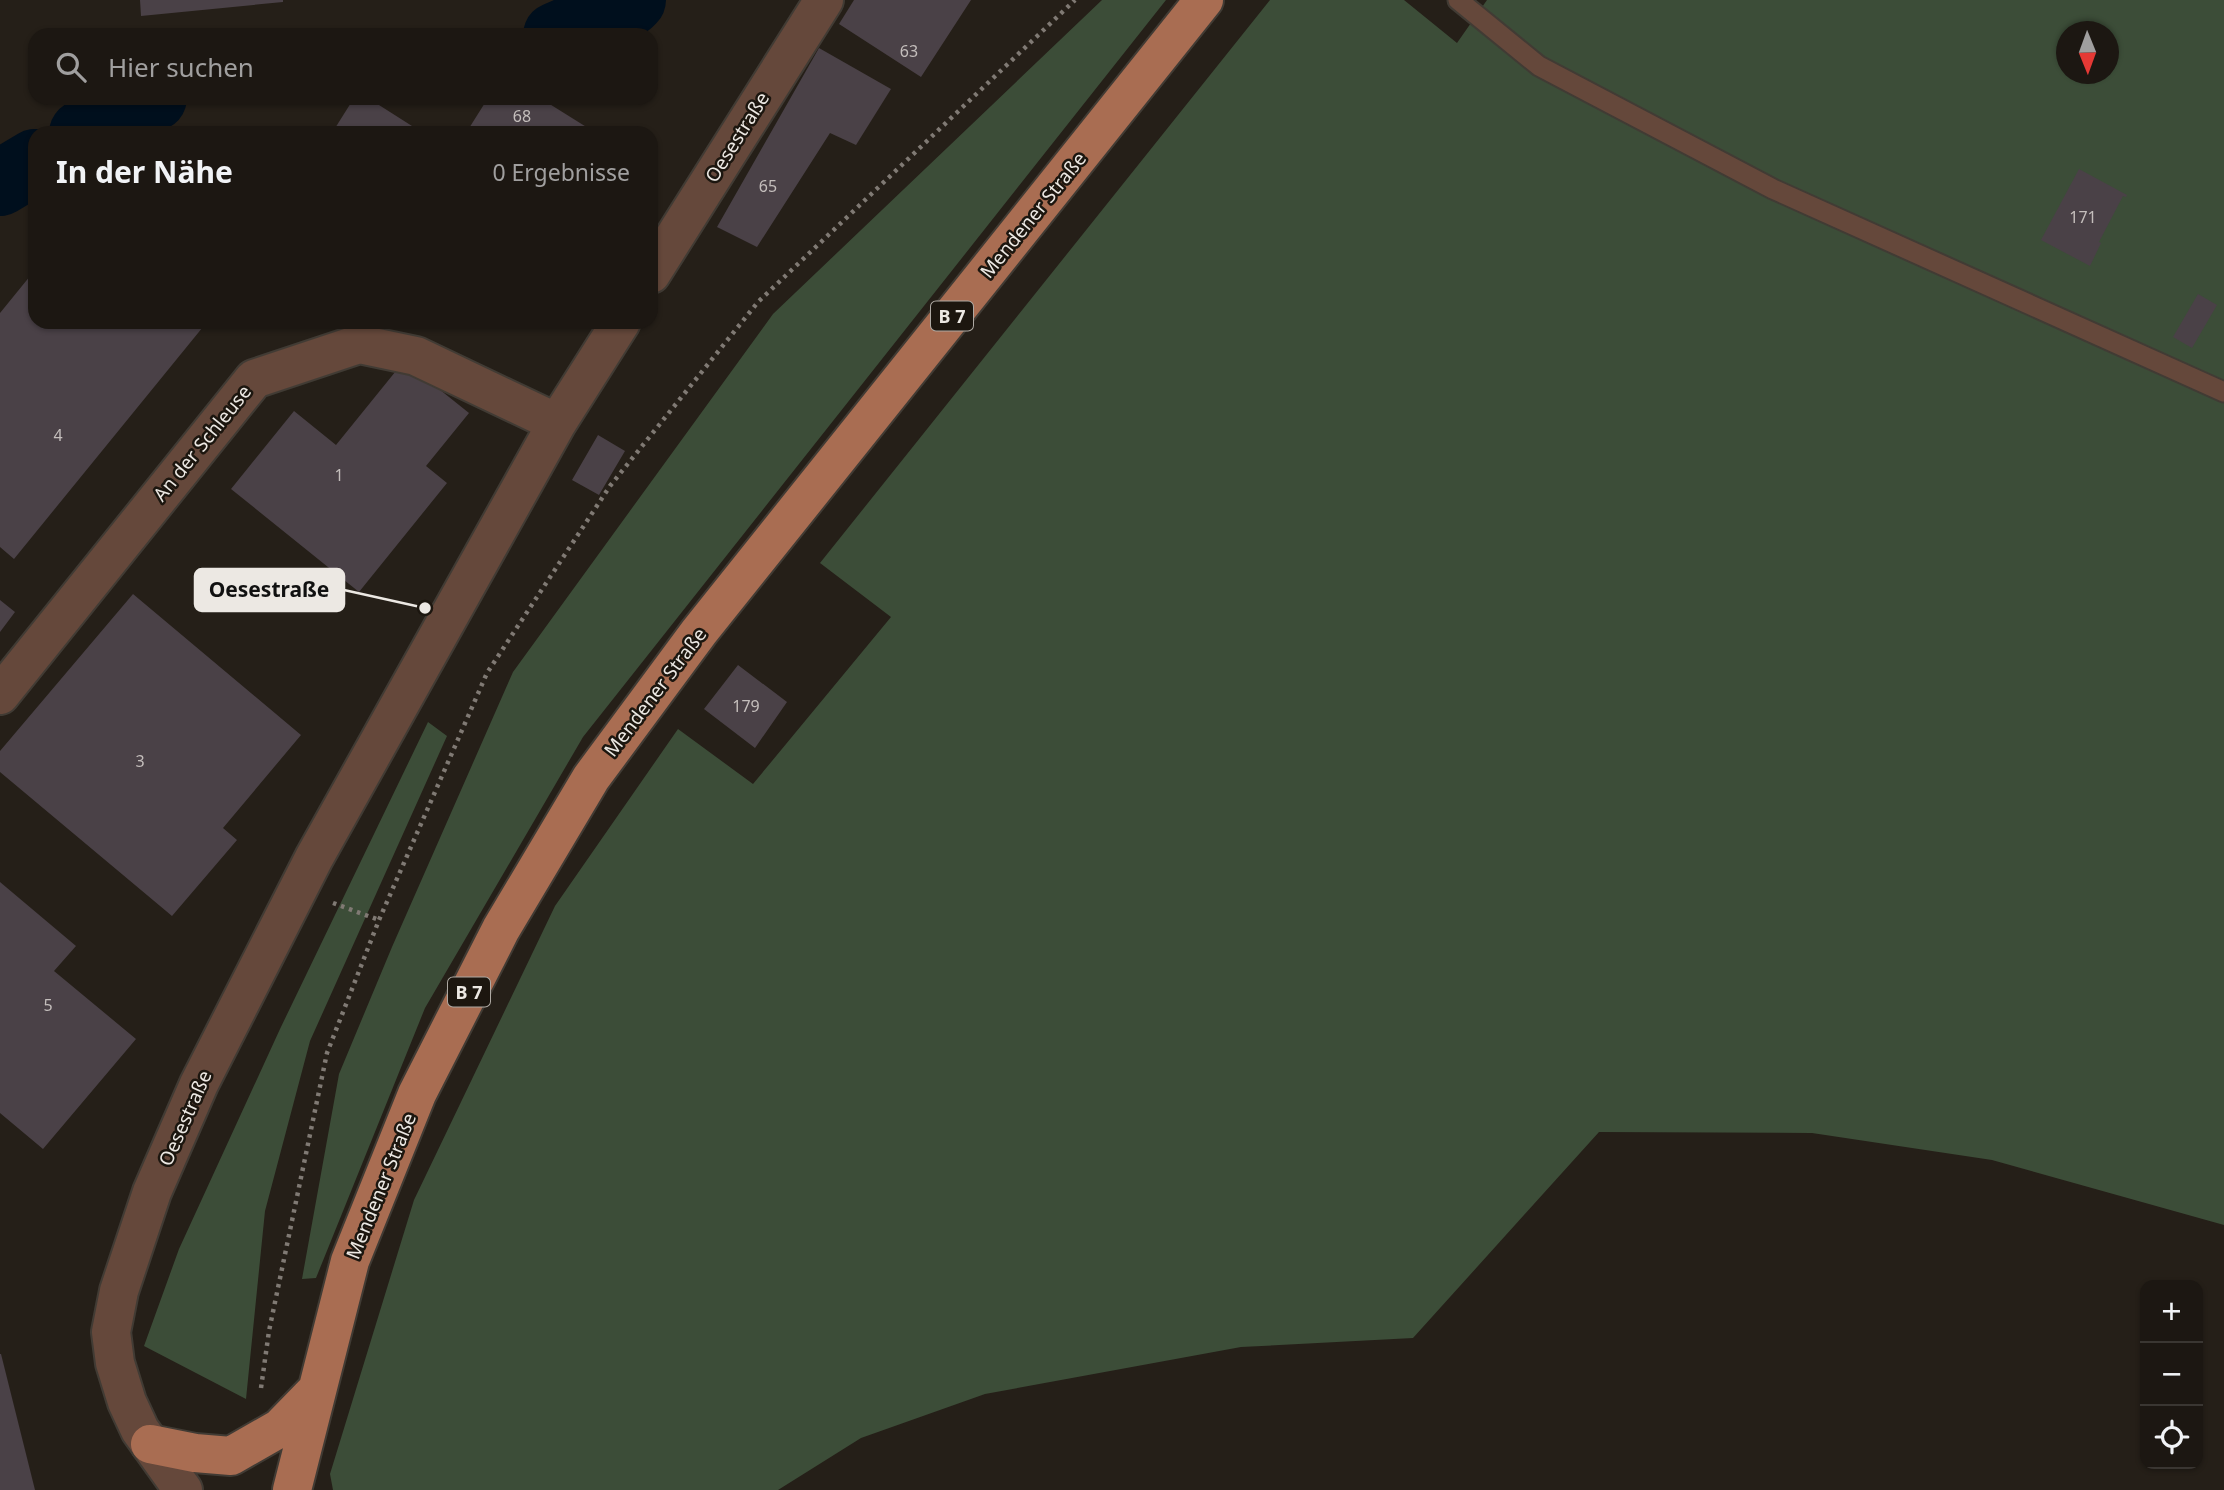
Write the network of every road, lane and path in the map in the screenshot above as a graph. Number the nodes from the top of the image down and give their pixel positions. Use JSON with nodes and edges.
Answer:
{"nodes":[{"id":1,"x":824,"y":0,"type":"edge"},
{"id":2,"x":1075,"y":0,"type":"edge"},
{"id":3,"x":1205,"y":0,"type":"edge"},
{"id":4,"x":1458,"y":0,"type":"edge"},
{"id":5,"x":658,"y":263,"type":"edge"},
{"id":6,"x":617,"y":329,"type":"edge"},
{"id":7,"x":2224,"y":392,"type":"edge"},
{"id":8,"x":558,"y":423,"type":"junction"},
{"id":9,"x":0,"y":695,"type":"edge"},
{"id":10,"x":298,"y":891,"type":"junction"},
{"id":11,"x":379,"y":920,"type":"junction"},
{"id":12,"x":261,"y":1388,"type":"dead end"},
{"id":13,"x":316,"y":1390,"type":"junction"},
{"id":14,"x":150,"y":1444,"type":"junction"},
{"id":15,"x":183,"y":1490,"type":"edge"},
{"id":16,"x":292,"y":1490,"type":"edge"}],
"edges":[{"from":1,"to":5,"type":"street","name":"Oesestraße"},
{"from":2,"to":11,"type":"path"},
{"from":3,"to":13,"type":"main road","name":"Mendener Straße","number":"B 7"},
{"from":4,"to":7,"type":"lane"},
{"from":6,"to":8,"type":"street","name":"Oesestraße"},
{"from":8,"to":9,"type":"street","name":"An der Schleuse"},
{"from":8,"to":10,"type":"street","name":"Oesestraße"},
{"from":10,"to":11,"type":"path"},
{"from":10,"to":14,"type":"street","name":"Oesestraße"},
{"from":11,"to":12,"type":"path"},
{"from":13,"to":14,"type":"main road"},
{"from":13,"to":16,"type":"main road","name":"Mendener Straße","number":"B 7"},
{"from":14,"to":15,"type":"street","name":"Oesestraße"}]}
